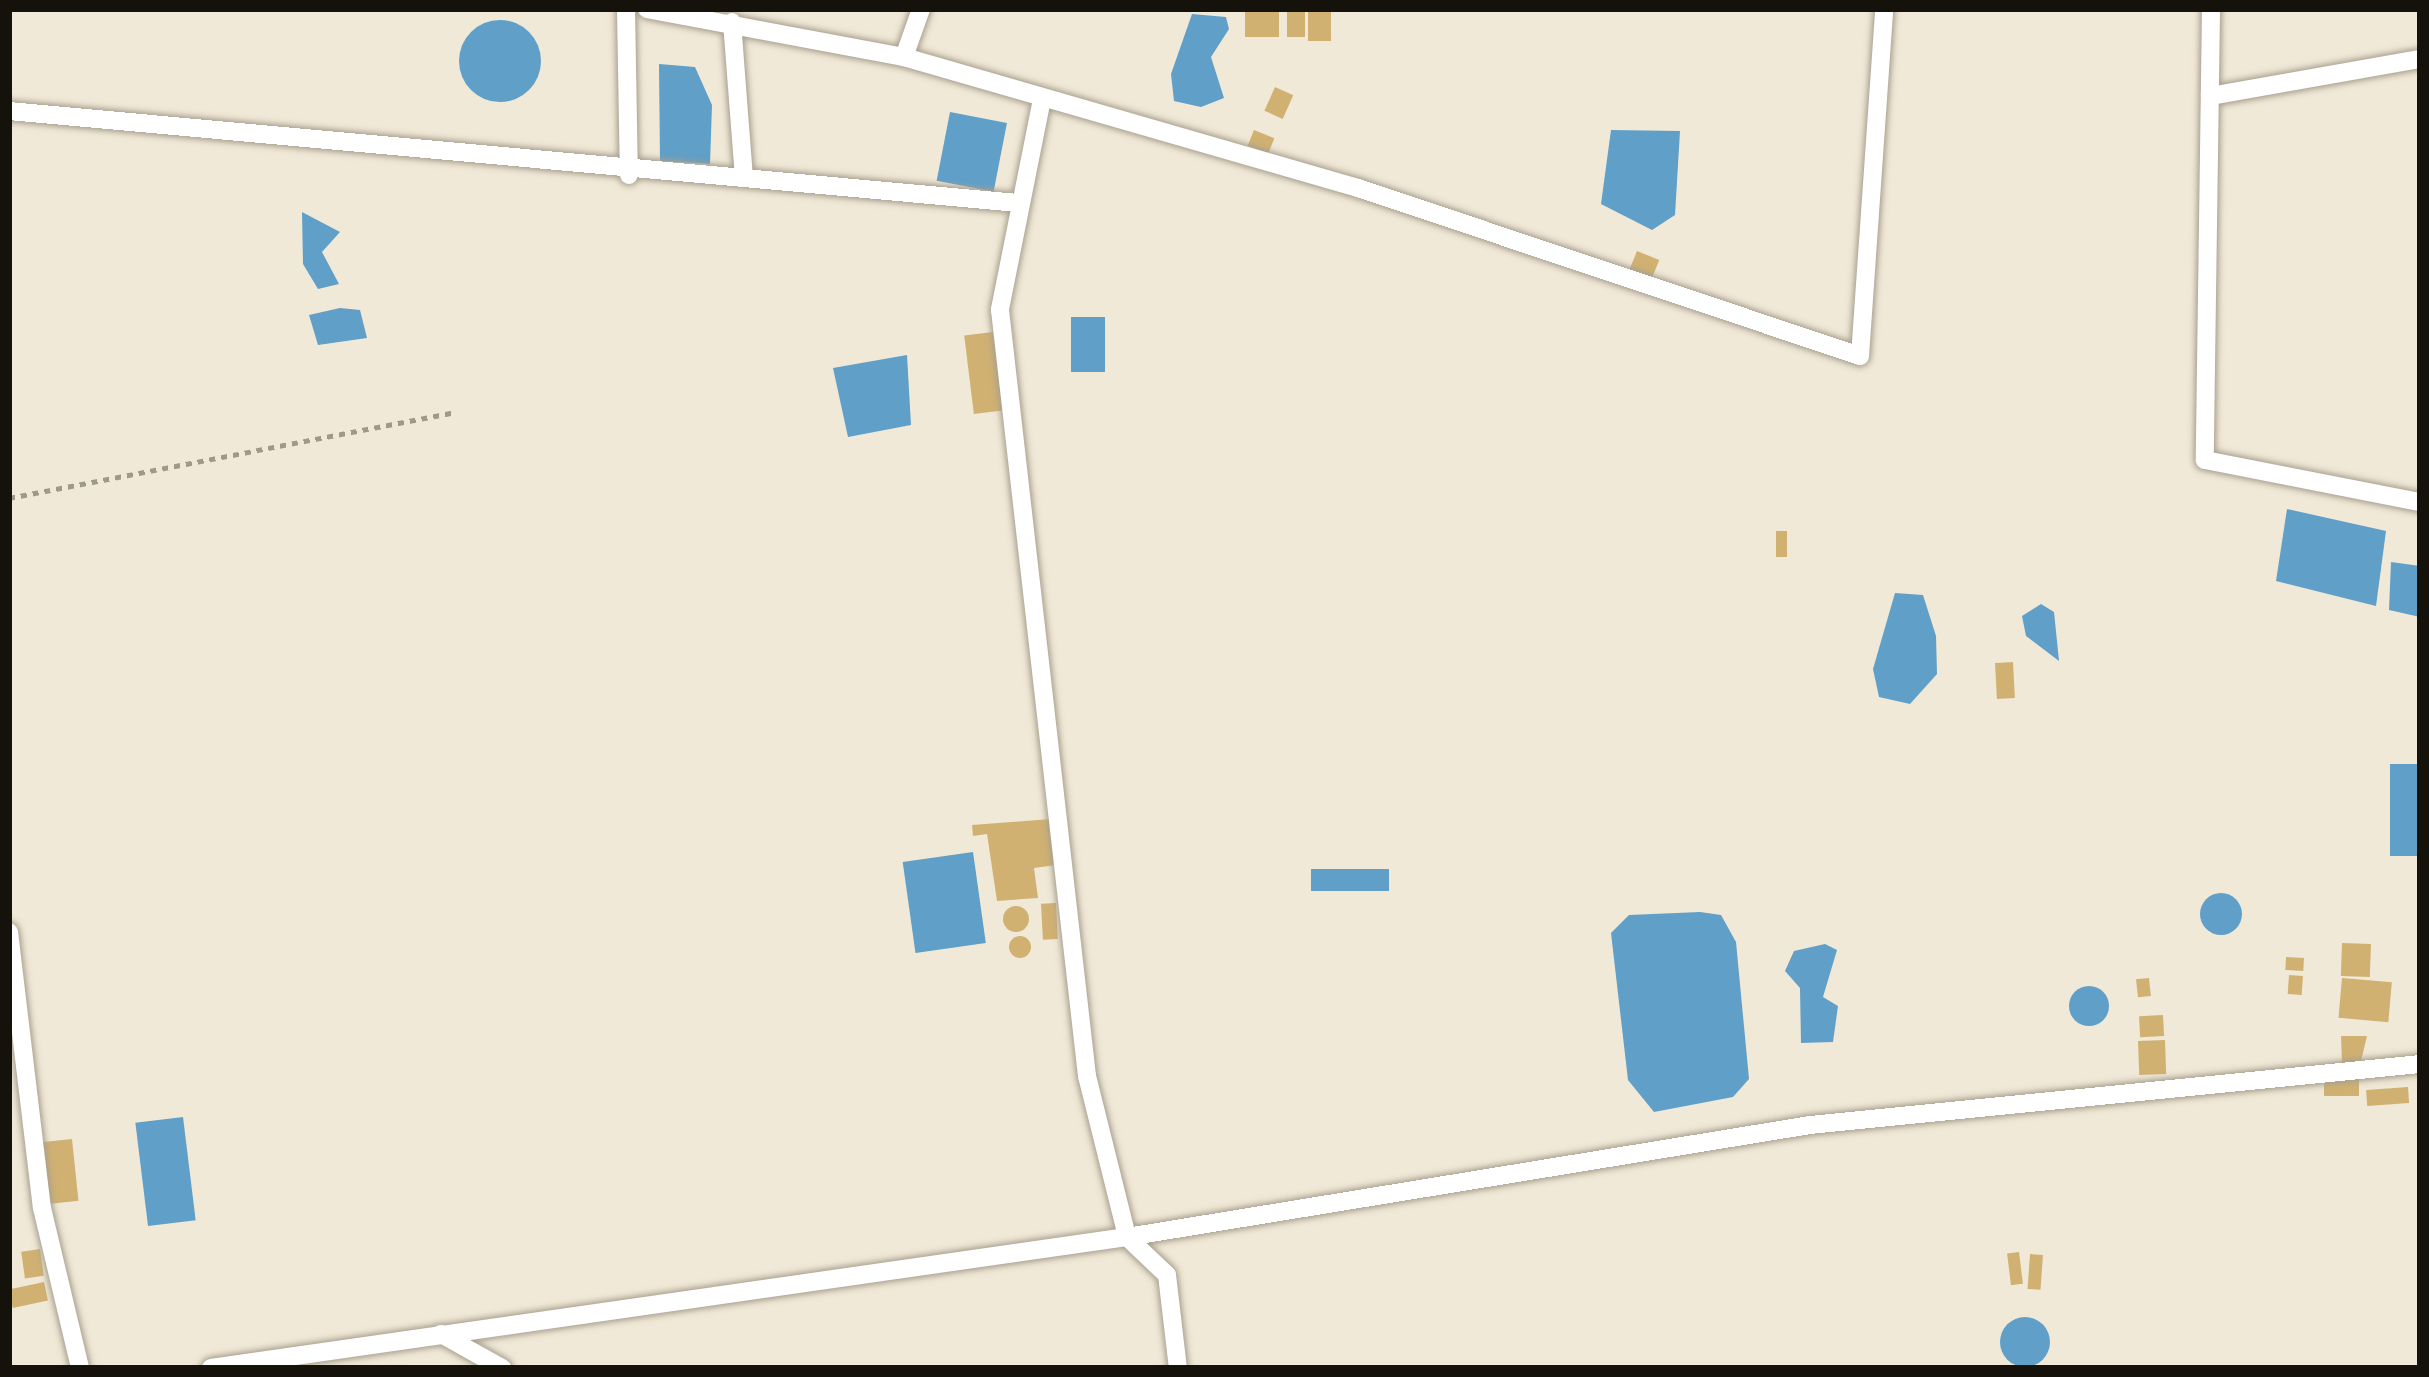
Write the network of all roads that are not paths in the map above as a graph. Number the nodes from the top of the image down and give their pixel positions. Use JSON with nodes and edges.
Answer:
{"nodes":[{"id":1,"x":626,"y":9,"type":"edge"},
{"id":2,"x":646,"y":9,"type":"edge"},
{"id":3,"x":920,"y":9,"type":"edge"},
{"id":4,"x":1884,"y":9,"type":"edge"},
{"id":5,"x":2211,"y":9,"type":"edge"},
{"id":6,"x":732,"y":22,"type":"junction"},
{"id":7,"x":904,"y":56,"type":"junction"},
{"id":8,"x":2420,"y":59,"type":"edge"},
{"id":9,"x":2210,"y":96,"type":"junction"},
{"id":10,"x":1042,"y":99,"type":"junction"},
{"id":11,"x":9,"y":111,"type":"edge"},
{"id":12,"x":629,"y":176,"type":"junction"},
{"id":13,"x":744,"y":177,"type":"junction"},
{"id":14,"x":1018,"y":203,"type":"junction"},
{"id":15,"x":2420,"y":502,"type":"edge"},
{"id":16,"x":9,"y":932,"type":"edge"},
{"id":17,"x":2420,"y":1064,"type":"edge"},
{"id":18,"x":1127,"y":1237,"type":"junction"},
{"id":19,"x":441,"y":1334,"type":"junction"},
{"id":20,"x":80,"y":1368,"type":"edge"},
{"id":21,"x":211,"y":1368,"type":"edge"},
{"id":22,"x":502,"y":1368,"type":"edge"},
{"id":23,"x":1178,"y":1368,"type":"edge"}],
"edges":[{"from":1,"to":12,"type":"street"},
{"from":2,"to":6,"type":"street"},
{"from":3,"to":7,"type":"street"},
{"from":4,"to":10,"type":"street"},
{"from":5,"to":9,"type":"street"},
{"from":6,"to":7,"type":"street"},
{"from":6,"to":13,"type":"street"},
{"from":7,"to":10,"type":"street"},
{"from":8,"to":9,"type":"street"},
{"from":9,"to":15,"type":"street"},
{"from":10,"to":14,"type":"street"},
{"from":11,"to":12,"type":"street"},
{"from":12,"to":13,"type":"street"},
{"from":13,"to":14,"type":"street"},
{"from":14,"to":18,"type":"street"},
{"from":16,"to":20,"type":"street"},
{"from":17,"to":18,"type":"street"},
{"from":18,"to":19,"type":"street"},
{"from":18,"to":23,"type":"street"},
{"from":19,"to":21,"type":"street"},
{"from":19,"to":22,"type":"street"}]}
